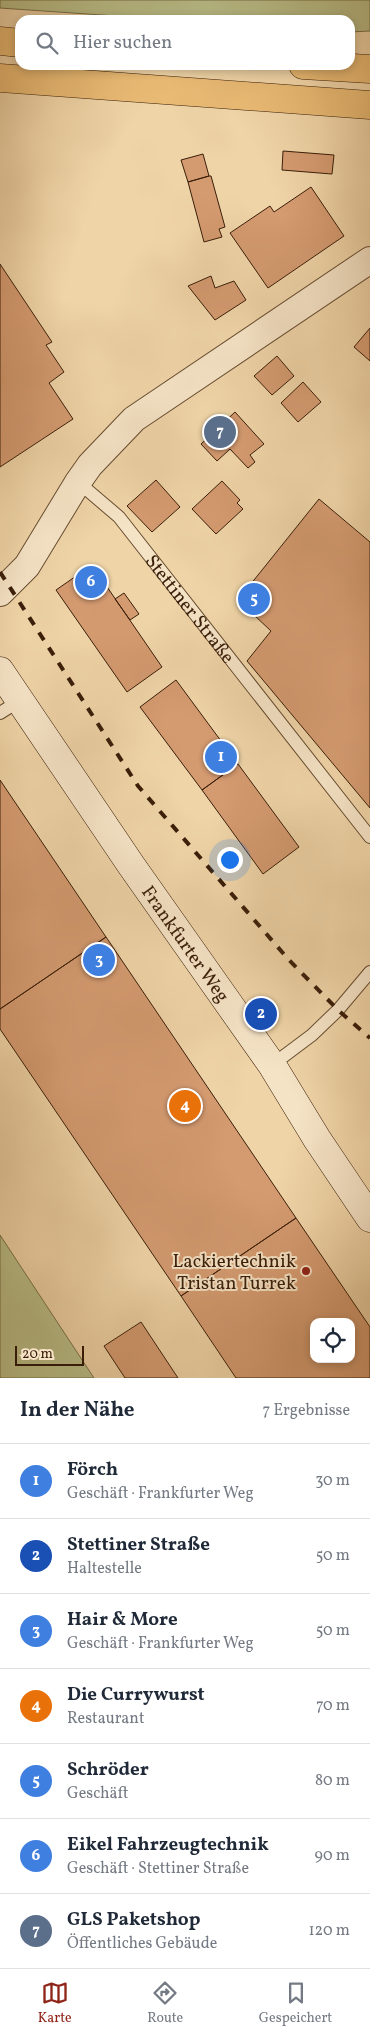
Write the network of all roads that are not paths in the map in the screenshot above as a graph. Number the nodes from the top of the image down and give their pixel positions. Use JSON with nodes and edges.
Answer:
{"nodes":[{"id":1,"x":0,"y":42,"type":"edge"},
{"id":2,"x":15,"y":43,"type":"edge"},
{"id":3,"x":355,"y":68,"type":"edge"},
{"id":4,"x":370,"y":69,"type":"edge"},
{"id":5,"x":0,"y":78,"type":"edge"},
{"id":6,"x":370,"y":106,"type":"edge"},
{"id":7,"x":370,"y":260,"type":"edge"},
{"id":8,"x":78,"y":482,"type":"junction"},
{"id":9,"x":0,"y":593,"type":"edge"},
{"id":10,"x":0,"y":671,"type":"edge"},
{"id":11,"x":9,"y":707,"type":"edge"},
{"id":12,"x":370,"y":837,"type":"edge"},
{"id":13,"x":370,"y":972,"type":"edge"},
{"id":14,"x":272,"y":1065,"type":"junction"},
{"id":15,"x":370,"y":1218,"type":"edge"}],
"edges":[{"from":1,"to":2,"type":"highway"},
{"from":3,"to":4,"type":"highway"},
{"from":5,"to":6,"type":"highway"},
{"from":7,"to":8,"type":"street"},
{"from":8,"to":9,"type":"street"},
{"from":8,"to":12,"type":"lane","name":"Stettiner Straße"},
{"from":10,"to":11,"type":"main road","name":"Frankfurter Weg"},
{"from":11,"to":14,"type":"main road","name":"Frankfurter Weg"},
{"from":13,"to":14,"type":"lane"},
{"from":14,"to":15,"type":"main road","name":"Frankfurter Weg"}]}
